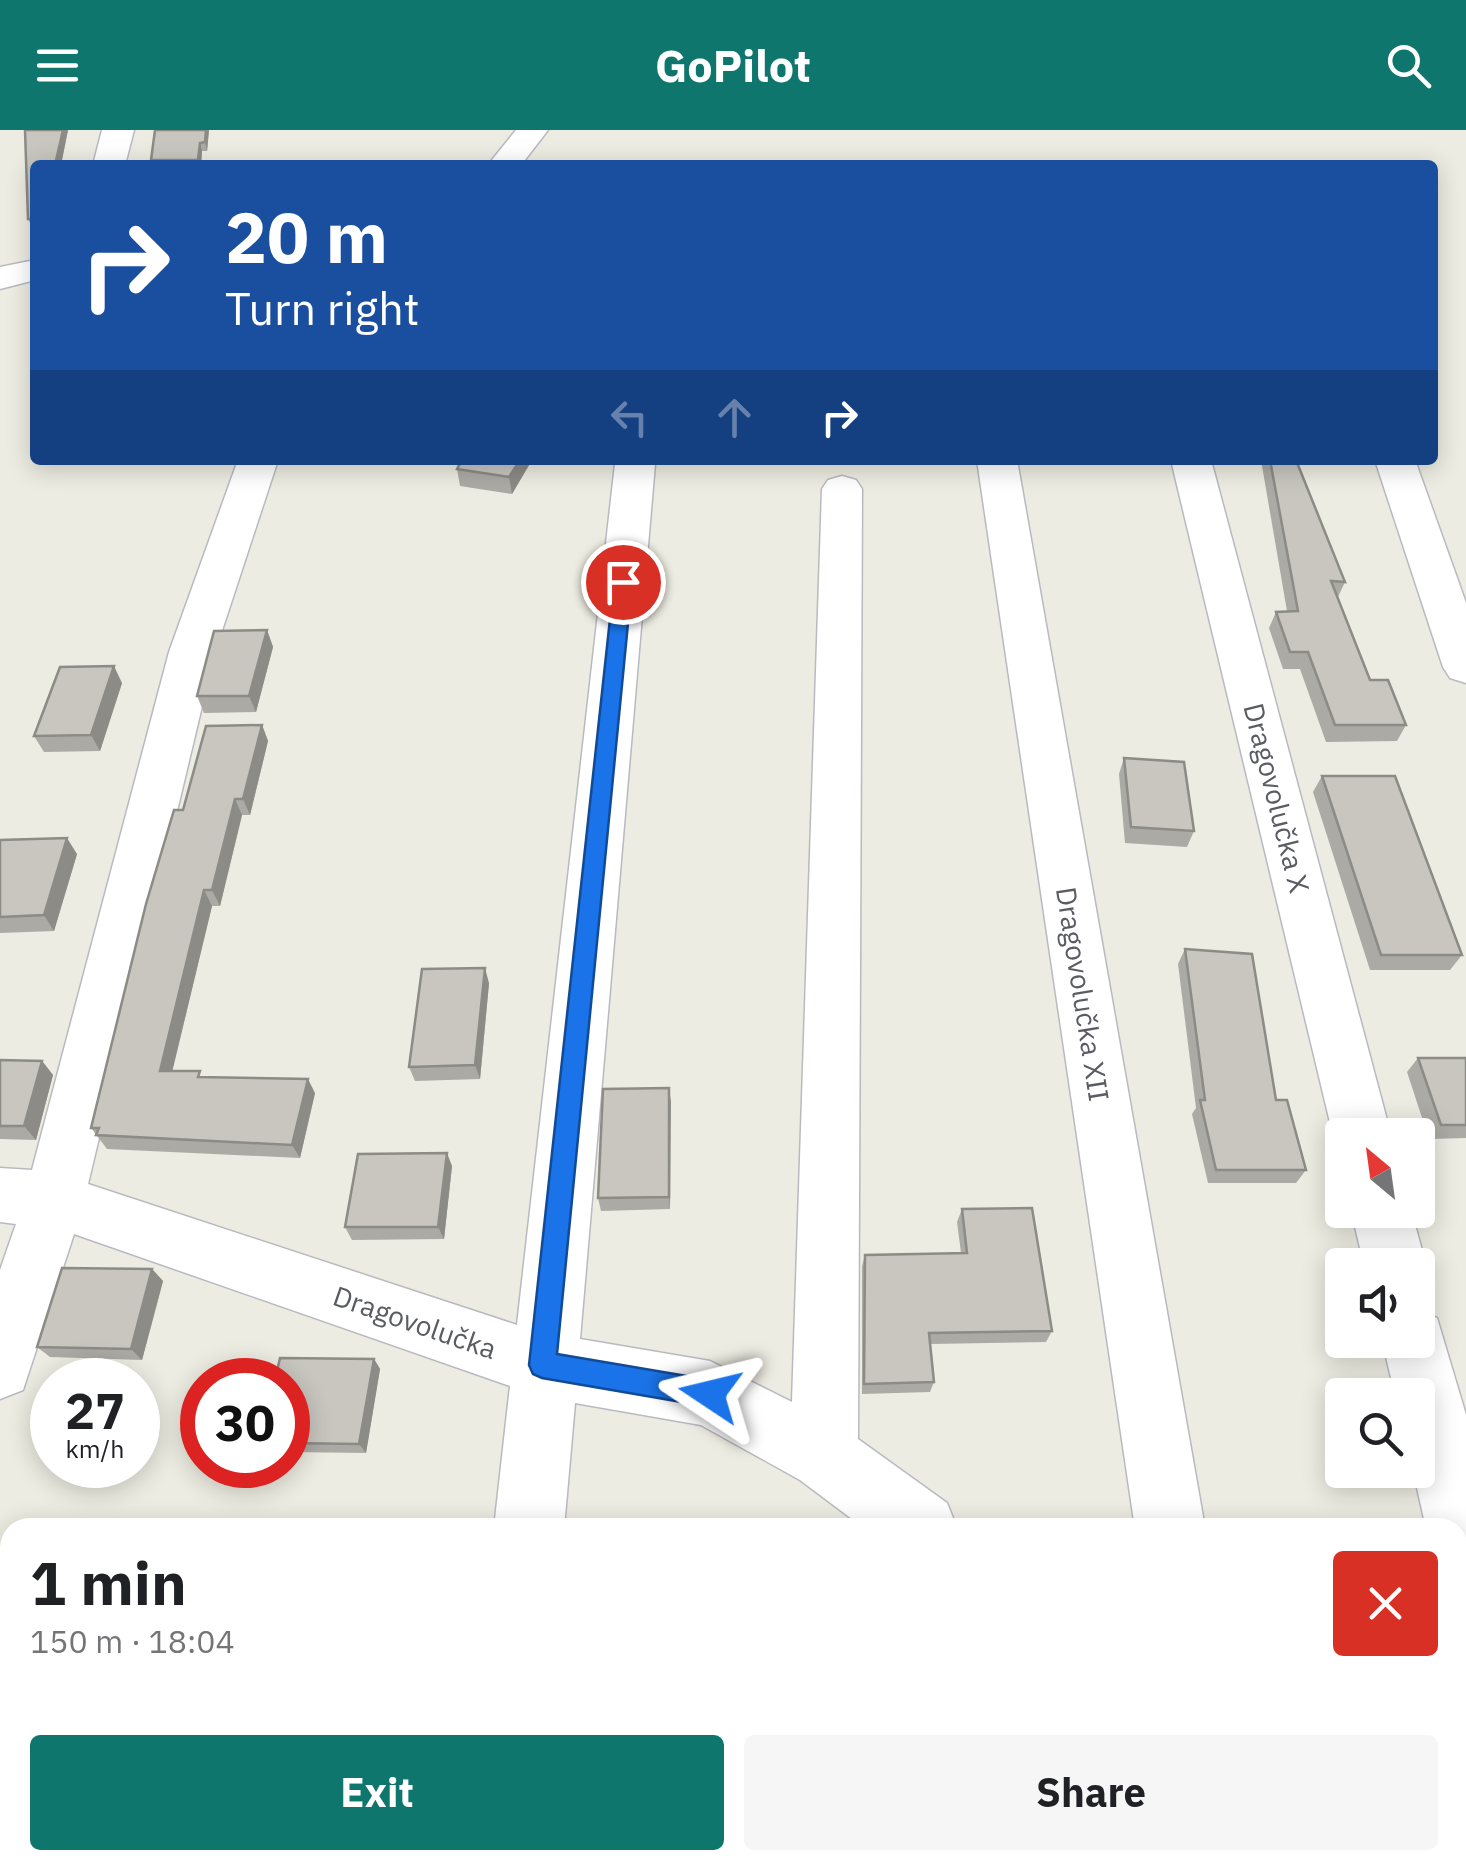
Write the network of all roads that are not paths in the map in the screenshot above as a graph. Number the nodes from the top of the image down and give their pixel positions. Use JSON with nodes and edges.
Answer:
{"nodes":[{"id":1,"x":118,"y":130,"type":"edge"},
{"id":2,"x":532,"y":130,"type":"edge"},
{"id":3,"x":111,"y":160,"type":"edge"},
{"id":4,"x":508,"y":160,"type":"edge"},
{"id":5,"x":30,"y":271,"type":"edge"},
{"id":6,"x":0,"y":278,"type":"edge"},
{"id":7,"x":256,"y":465,"type":"edge"},
{"id":8,"x":635,"y":465,"type":"edge"},
{"id":9,"x":998,"y":465,"type":"edge"},
{"id":10,"x":1192,"y":465,"type":"edge"},
{"id":11,"x":1397,"y":465,"type":"edge"},
{"id":12,"x":842,"y":489,"type":"dead end"},
{"id":13,"x":1466,"y":667,"type":"edge"},
{"id":14,"x":1358,"y":1118,"type":"edge"},
{"id":15,"x":27,"y":1197,"type":"edge"},
{"id":16,"x":1419,"y":1358,"type":"edge"},
{"id":17,"x":542,"y":1365,"type":"junction"},
{"id":18,"x":0,"y":1367,"type":"edge"},
{"id":19,"x":824,"y":1456,"type":"junction"},
{"id":20,"x":530,"y":1518,"type":"edge"},
{"id":21,"x":908,"y":1518,"type":"edge"},
{"id":22,"x":1168,"y":1518,"type":"edge"},
{"id":23,"x":1459,"y":1518,"type":"edge"}],
"edges":[{"from":1,"to":3,"type":"street"},
{"from":2,"to":4,"type":"street"},
{"from":5,"to":6,"type":"street"},
{"from":7,"to":15,"type":"street"},
{"from":8,"to":17,"type":"street"},
{"from":9,"to":22,"type":"street","name":"Dragovolučka XII"},
{"from":10,"to":14,"type":"street","name":"Dragovolučka X"},
{"from":11,"to":13,"type":"street"},
{"from":12,"to":19,"type":"street"},
{"from":15,"to":17,"type":"street","name":"Dragovolučka"},
{"from":15,"to":18,"type":"street"},
{"from":16,"to":23,"type":"street"},
{"from":17,"to":19,"type":"street","name":"Dragovolučka"},
{"from":17,"to":20,"type":"street"},
{"from":19,"to":21,"type":"street","name":"Dragovolučka"}]}
